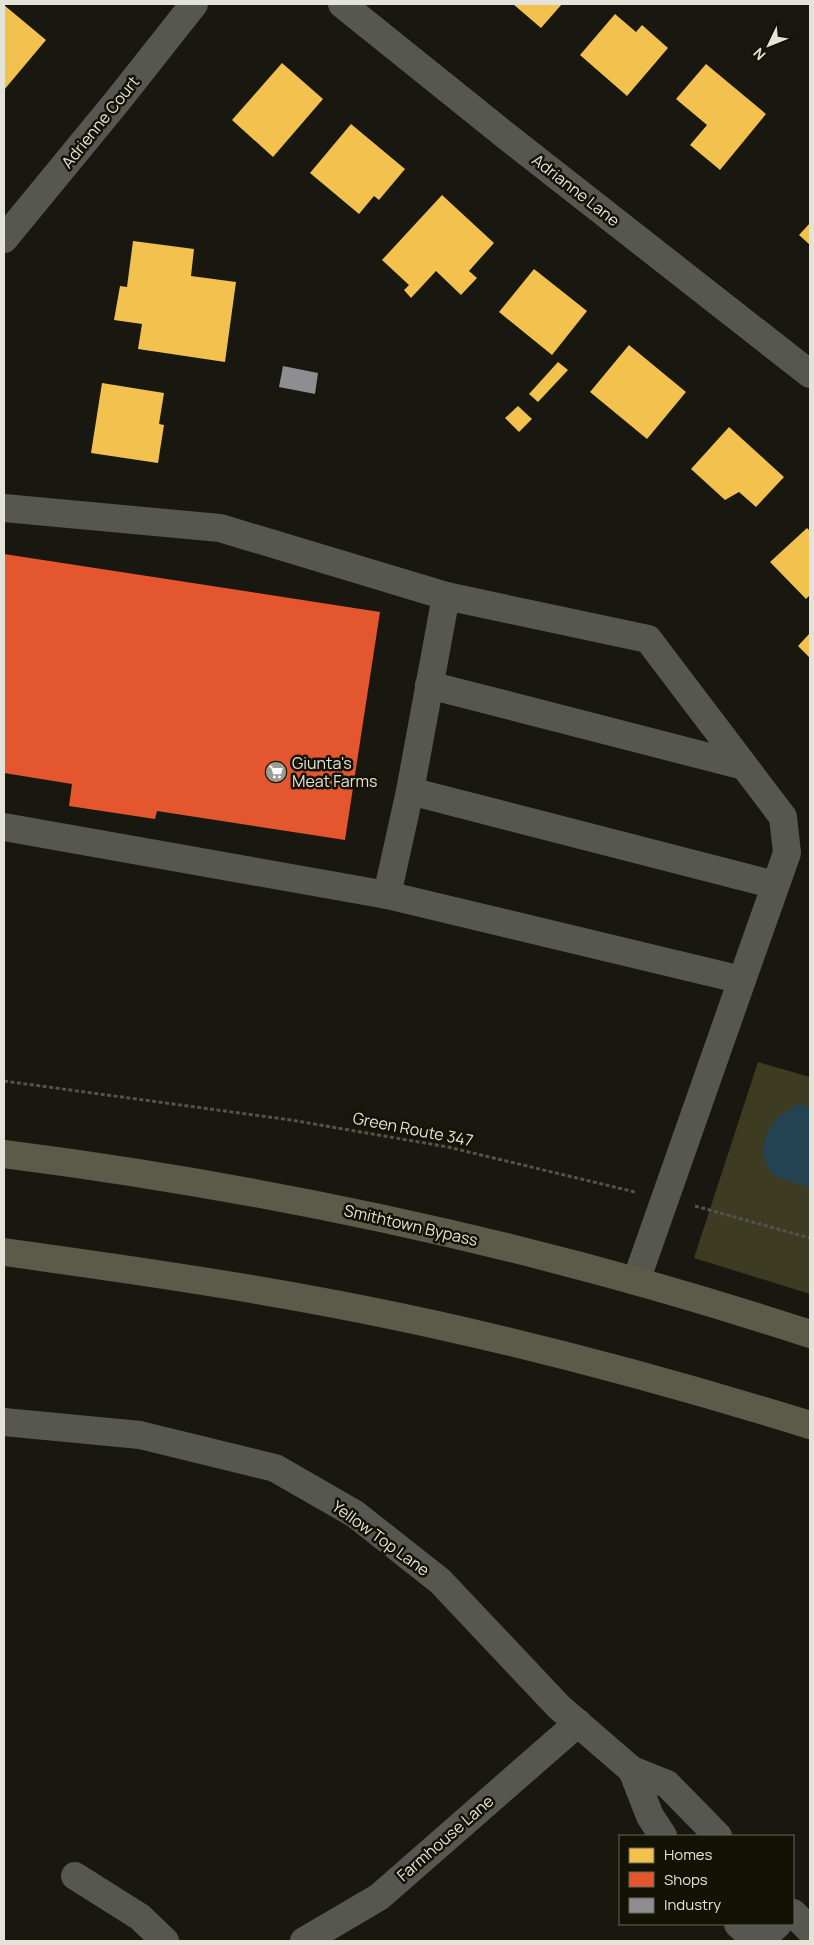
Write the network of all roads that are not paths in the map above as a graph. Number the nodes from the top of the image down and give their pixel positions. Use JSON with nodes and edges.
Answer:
{"nodes":[{"id":1,"x":194,"y":4,"type":"edge"},
{"id":2,"x":342,"y":4,"type":"edge"},
{"id":3,"x":4,"y":240,"type":"edge"},
{"id":4,"x":810,"y":374,"type":"edge"},
{"id":5,"x":4,"y":508,"type":"edge"},
{"id":6,"x":446,"y":596,"type":"junction"},
{"id":7,"x":429,"y":685,"type":"junction"},
{"id":8,"x":744,"y":766,"type":"junction"},
{"id":9,"x":410,"y":791,"type":"junction"},
{"id":10,"x":4,"y":827,"type":"edge"},
{"id":11,"x":775,"y":885,"type":"junction"},
{"id":12,"x":387,"y":895,"type":"junction"},
{"id":13,"x":742,"y":980,"type":"junction"},
{"id":14,"x":4,"y":1154,"type":"edge"},
{"id":15,"x":4,"y":1252,"type":"edge"},
{"id":16,"x":636,"y":1281,"type":"junction"},
{"id":17,"x":810,"y":1334,"type":"edge"},
{"id":18,"x":4,"y":1422,"type":"edge"},
{"id":19,"x":810,"y":1425,"type":"edge"},
{"id":20,"x":578,"y":1723,"type":"junction"},
{"id":21,"x":632,"y":1770,"type":"junction"},
{"id":22,"x":662,"y":1835,"type":"edge"},
{"id":23,"x":717,"y":1835,"type":"edge"},
{"id":24,"x":75,"y":1876,"type":"dead end"},
{"id":25,"x":794,"y":1914,"type":"edge"},
{"id":26,"x":739,"y":1925,"type":"edge"},
{"id":27,"x":777,"y":1925,"type":"edge"},
{"id":28,"x":810,"y":1930,"type":"edge"},
{"id":29,"x":164,"y":1941,"type":"edge"},
{"id":30,"x":304,"y":1941,"type":"edge"},
{"id":31,"x":758,"y":1941,"type":"edge"}],
"edges":[{"from":1,"to":3,"type":"street","name":"Adrienne Court"},
{"from":2,"to":4,"type":"street","name":"Adrianne Lane"},
{"from":5,"to":6,"type":"street"},
{"from":6,"to":7,"type":"street"},
{"from":6,"to":8,"type":"street"},
{"from":7,"to":8,"type":"street"},
{"from":7,"to":9,"type":"street"},
{"from":8,"to":11,"type":"street"},
{"from":9,"to":11,"type":"street"},
{"from":9,"to":12,"type":"street"},
{"from":10,"to":12,"type":"street"},
{"from":11,"to":13,"type":"street"},
{"from":12,"to":13,"type":"street"},
{"from":13,"to":16,"type":"street"},
{"from":14,"to":16,"type":"highway","name":"Smithtown Bypass"},
{"from":15,"to":19,"type":"highway"},
{"from":16,"to":17,"type":"highway","name":"Smithtown Bypass"},
{"from":18,"to":20,"type":"street","name":"Yellow Top Lane"},
{"from":20,"to":21,"type":"street","name":"Yellow Top Lane"},
{"from":20,"to":30,"type":"street","name":"Farmhouse Lane"},
{"from":21,"to":22,"type":"street","name":"Yellow Top Lane"},
{"from":21,"to":23,"type":"street","name":"Yellow Top Lane"},
{"from":24,"to":29,"type":"street"},
{"from":25,"to":28,"type":"street"},
{"from":26,"to":31,"type":"street"},
{"from":27,"to":31,"type":"street"}]}
